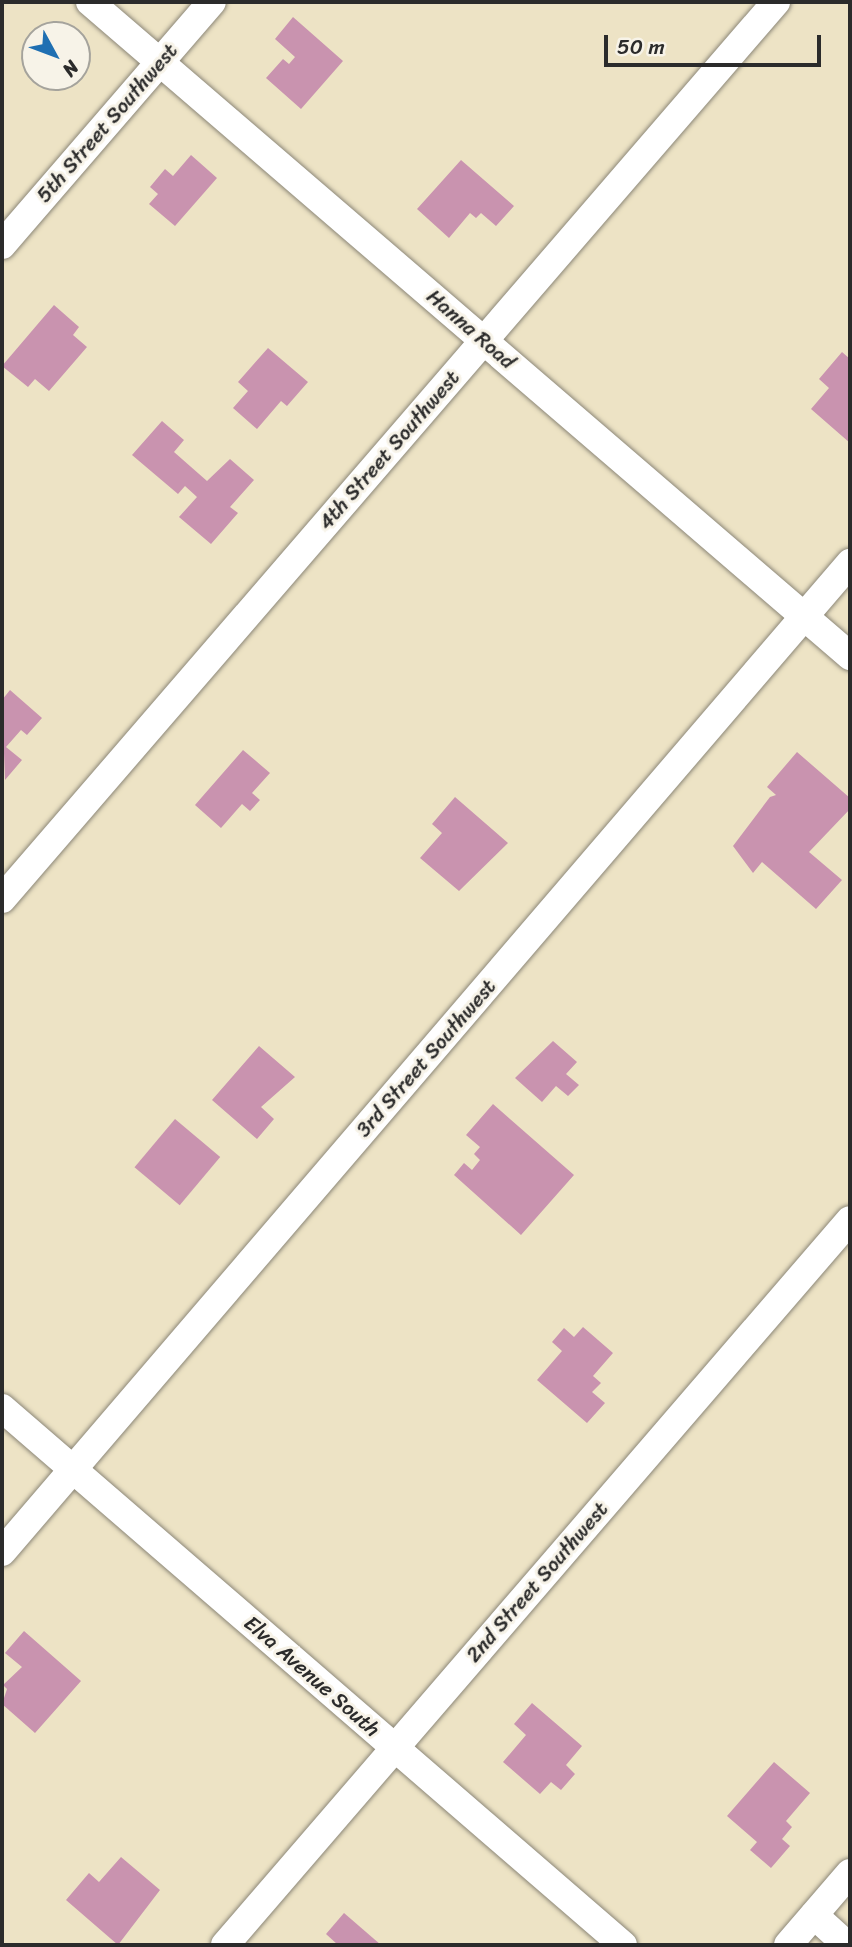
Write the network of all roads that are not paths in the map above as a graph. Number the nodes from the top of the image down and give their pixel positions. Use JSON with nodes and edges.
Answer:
{"nodes":[{"id":1,"x":90,"y":2,"type":"edge"},
{"id":2,"x":212,"y":2,"type":"edge"},
{"id":3,"x":776,"y":2,"type":"edge"},
{"id":4,"x":159,"y":62,"type":"junction"},
{"id":5,"x":2,"y":245,"type":"edge"},
{"id":6,"x":483,"y":340,"type":"junction"},
{"id":7,"x":850,"y":563,"type":"edge"},
{"id":8,"x":804,"y":617,"type":"junction"},
{"id":9,"x":850,"y":656,"type":"edge"},
{"id":10,"x":2,"y":899,"type":"edge"},
{"id":11,"x":850,"y":1220,"type":"edge"},
{"id":12,"x":2,"y":1408,"type":"edge"},
{"id":13,"x":73,"y":1469,"type":"junction"},
{"id":14,"x":2,"y":1552,"type":"edge"},
{"id":15,"x":395,"y":1748,"type":"junction"},
{"id":16,"x":850,"y":1873,"type":"edge"},
{"id":17,"x":814,"y":1915,"type":"junction"},
{"id":18,"x":225,"y":1945,"type":"edge"},
{"id":19,"x":623,"y":1945,"type":"edge"},
{"id":20,"x":788,"y":1945,"type":"edge"},
{"id":21,"x":847,"y":1945,"type":"edge"}],
"edges":[{"from":1,"to":4,"type":"street","name":"Hanna Road"},
{"from":2,"to":4,"type":"street","name":"5th Street Southwest"},
{"from":3,"to":6,"type":"street","name":"4th Street Southwest"},
{"from":4,"to":5,"type":"street","name":"5th Street Southwest"},
{"from":4,"to":6,"type":"street","name":"Hanna Road"},
{"from":6,"to":8,"type":"street","name":"Hanna Road"},
{"from":6,"to":10,"type":"street","name":"4th Street Southwest"},
{"from":7,"to":8,"type":"street","name":"3rd Street Southwest"},
{"from":8,"to":9,"type":"street","name":"Hanna Road"},
{"from":8,"to":13,"type":"street","name":"3rd Street Southwest"},
{"from":11,"to":15,"type":"street","name":"2nd Street Southwest"},
{"from":12,"to":13,"type":"street","name":"Elva Avenue South"},
{"from":13,"to":14,"type":"street","name":"3rd Street Southwest"},
{"from":13,"to":15,"type":"street","name":"Elva Avenue South"},
{"from":15,"to":18,"type":"street","name":"2nd Street Southwest"},
{"from":15,"to":19,"type":"street","name":"Elva Avenue South"},
{"from":16,"to":17,"type":"street"},
{"from":17,"to":20,"type":"street"},
{"from":17,"to":21,"type":"street"}]}
